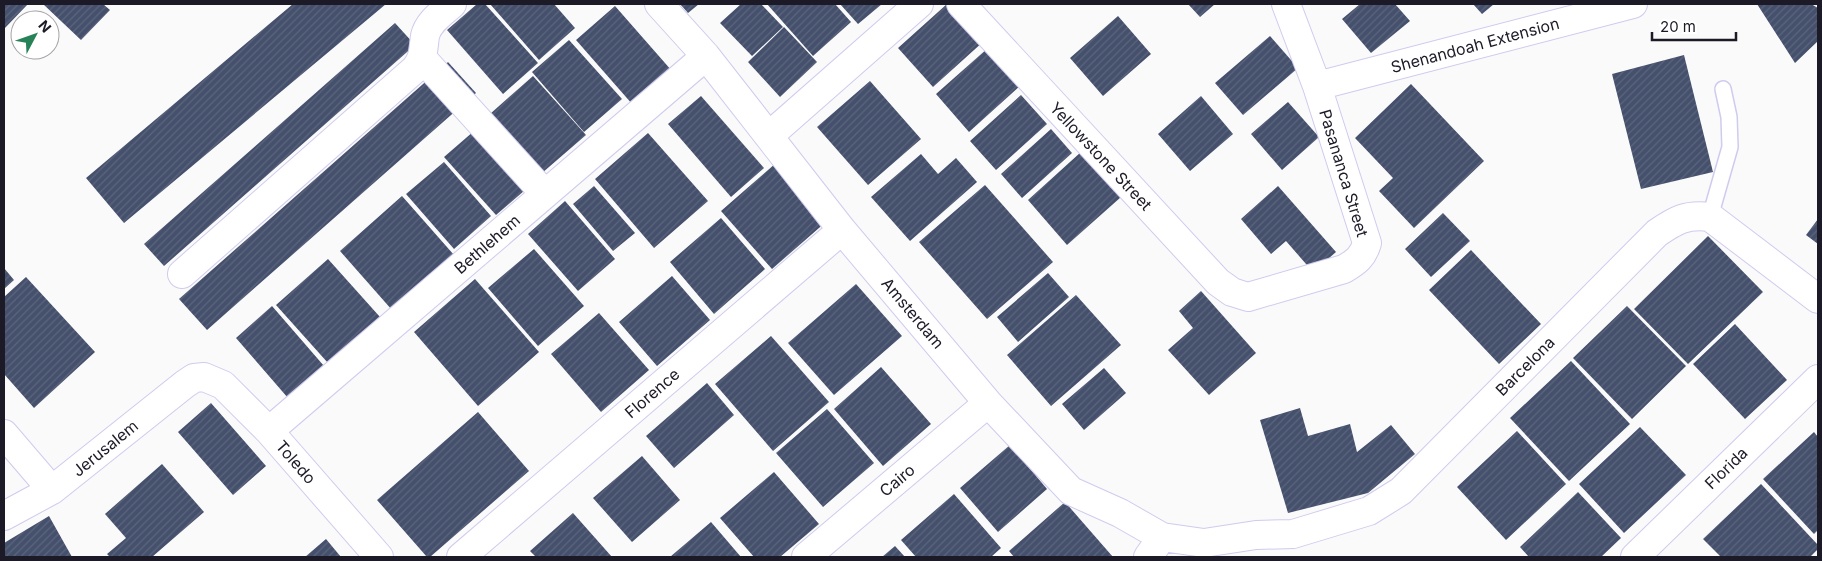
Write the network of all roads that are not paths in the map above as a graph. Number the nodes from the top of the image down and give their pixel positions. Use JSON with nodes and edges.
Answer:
{"nodes":[{"id":1,"x":452,"y":4,"type":"edge"},
{"id":2,"x":659,"y":4,"type":"edge"},
{"id":3,"x":919,"y":4,"type":"edge"},
{"id":4,"x":961,"y":4,"type":"edge"},
{"id":5,"x":1286,"y":4,"type":"edge"},
{"id":6,"x":1633,"y":4,"type":"edge"},
{"id":7,"x":706,"y":56,"type":"junction"},
{"id":8,"x":422,"y":58,"type":"junction"},
{"id":9,"x":1317,"y":86,"type":"junction"},
{"id":10,"x":1723,"y":89,"type":"dead end"},
{"id":11,"x":770,"y":135,"type":"junction"},
{"id":12,"x":545,"y":194,"type":"junction"},
{"id":13,"x":1710,"y":217,"type":"junction"},
{"id":14,"x":842,"y":230,"type":"junction"},
{"id":15,"x":182,"y":274,"type":"dead end"},
{"id":16,"x":1248,"y":297,"type":"joint"},
{"id":17,"x":1818,"y":299,"type":"edge"},
{"id":18,"x":204,"y":377,"type":"joint"},
{"id":19,"x":1818,"y":379,"type":"edge"},
{"id":20,"x":988,"y":402,"type":"junction"},
{"id":21,"x":268,"y":431,"type":"junction"},
{"id":22,"x":4,"y":434,"type":"edge"},
{"id":23,"x":52,"y":490,"type":"junction"},
{"id":24,"x":4,"y":516,"type":"edge"},
{"id":25,"x":1155,"y":547,"type":"edge"},
{"id":26,"x":1208,"y":550,"type":"edge"},
{"id":27,"x":379,"y":557,"type":"edge"},
{"id":28,"x":461,"y":557,"type":"edge"},
{"id":29,"x":806,"y":557,"type":"edge"},
{"id":30,"x":1635,"y":557,"type":"edge"}],
"edges":[{"from":1,"to":8,"type":"street"},
{"from":2,"to":7,"type":"street","name":"Amsterdam"},
{"from":3,"to":11,"type":"street"},
{"from":4,"to":16,"type":"street","name":"Yellowstone Street"},
{"from":5,"to":9,"type":"street","name":"Pasananca Street"},
{"from":6,"to":9,"type":"street","name":"Shenandoah Extension"},
{"from":7,"to":11,"type":"street","name":"Amsterdam"},
{"from":7,"to":12,"type":"street","name":"Bethlehem"},
{"from":8,"to":12,"type":"street"},
{"from":8,"to":15,"type":"street"},
{"from":9,"to":16,"type":"street","name":"Pasananca Street"},
{"from":10,"to":13,"type":"lane"},
{"from":11,"to":14,"type":"street","name":"Amsterdam"},
{"from":12,"to":21,"type":"street","name":"Bethlehem"},
{"from":13,"to":17,"type":"street"},
{"from":13,"to":26,"type":"street","name":"Barcelona"},
{"from":14,"to":20,"type":"street","name":"Amsterdam"},
{"from":14,"to":28,"type":"street","name":"Florence"},
{"from":18,"to":21,"type":"street","name":"Toledo"},
{"from":18,"to":23,"type":"street","name":"Jerusalem"},
{"from":19,"to":30,"type":"street","name":"Florida"},
{"from":20,"to":25,"type":"street","name":"Amsterdam"},
{"from":20,"to":29,"type":"street","name":"Cairo"},
{"from":21,"to":27,"type":"street","name":"Toledo"},
{"from":22,"to":23,"type":"street"},
{"from":23,"to":24,"type":"street","name":"Jerusalem"},
{"from":25,"to":26,"type":"street","name":"Amsterdam"}]}
